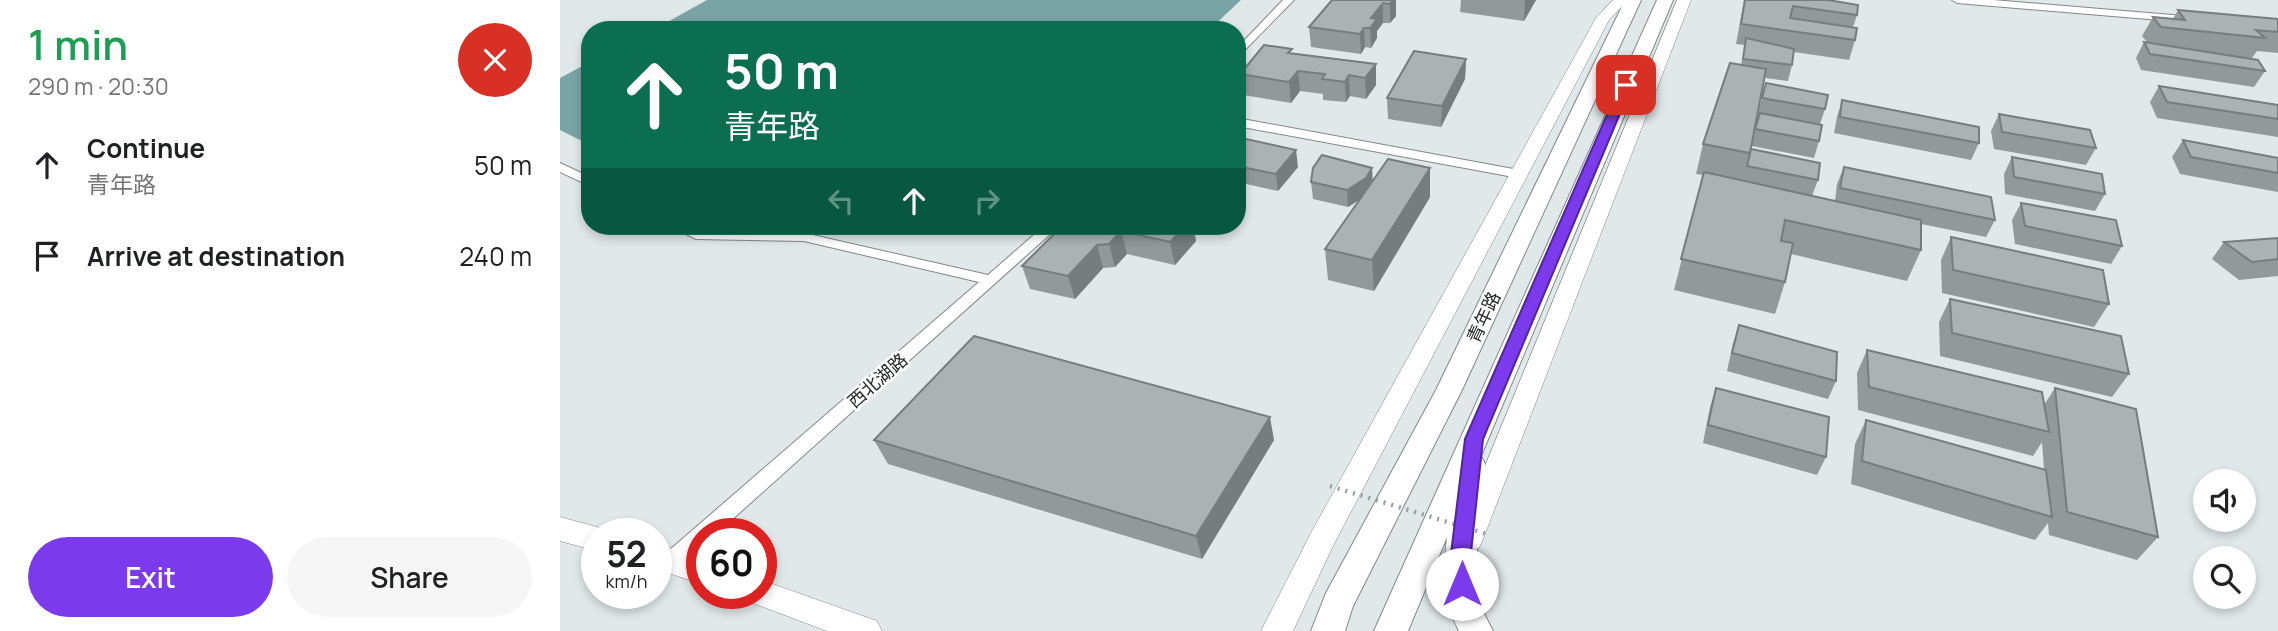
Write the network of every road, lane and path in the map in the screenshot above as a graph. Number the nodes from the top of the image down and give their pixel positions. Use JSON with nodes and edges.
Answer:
{"nodes":[{"id":1,"x":1289,"y":0,"type":"edge"},
{"id":2,"x":1621,"y":0,"type":"edge"},
{"id":3,"x":1633,"y":0,"type":"edge"},
{"id":4,"x":1665,"y":0,"type":"edge"},
{"id":5,"x":1684,"y":0,"type":"edge"},
{"id":6,"x":1957,"y":0,"type":"edge"},
{"id":7,"x":2208,"y":21,"type":"edge"},
{"id":8,"x":1246,"y":45,"type":"edge"},
{"id":9,"x":1246,"y":123,"type":"edge"},
{"id":10,"x":560,"y":167,"type":"edge"},
{"id":11,"x":1519,"y":174,"type":"junction"},
{"id":12,"x":581,"y":178,"type":"edge"},
{"id":13,"x":695,"y":235,"type":"edge"},
{"id":14,"x":1042,"y":235,"type":"edge"},
{"id":15,"x":990,"y":281,"type":"junction"},
{"id":16,"x":1474,"y":439,"type":"junction"},
{"id":17,"x":1330,"y":486,"type":"dead end"},
{"id":18,"x":720,"y":518,"type":"edge"},
{"id":19,"x":560,"y":529,"type":"edge"},
{"id":20,"x":581,"y":535,"type":"edge"},
{"id":21,"x":1490,"y":535,"type":"dead end"},
{"id":22,"x":1460,"y":562,"type":"junction"},
{"id":23,"x":777,"y":599,"type":"edge"},
{"id":24,"x":866,"y":631,"type":"edge"},
{"id":25,"x":1277,"y":631,"type":"edge"},
{"id":26,"x":1328,"y":631,"type":"edge"},
{"id":27,"x":1391,"y":631,"type":"edge"},
{"id":28,"x":1476,"y":631,"type":"edge"}],
"edges":[{"from":1,"to":8,"type":"street"},
{"from":2,"to":11,"type":"main road"},
{"from":3,"to":26,"type":"main road","name":"青年路"},
{"from":4,"to":16,"type":"main road"},
{"from":5,"to":22,"type":"main road"},
{"from":6,"to":7,"type":"street"},
{"from":9,"to":11,"type":"street"},
{"from":10,"to":12,"type":"street"},
{"from":11,"to":25,"type":"main road"},
{"from":13,"to":15,"type":"street"},
{"from":14,"to":15,"type":"street","name":"西北湖路"},
{"from":15,"to":18,"type":"street","name":"西北湖路"},
{"from":16,"to":22,"type":"main road"},
{"from":16,"to":27,"type":"main road"},
{"from":17,"to":21,"type":"path","bridge":true},
{"from":19,"to":20,"type":"main road"},
{"from":22,"to":28,"type":"main road"},
{"from":23,"to":24,"type":"main road"}]}
